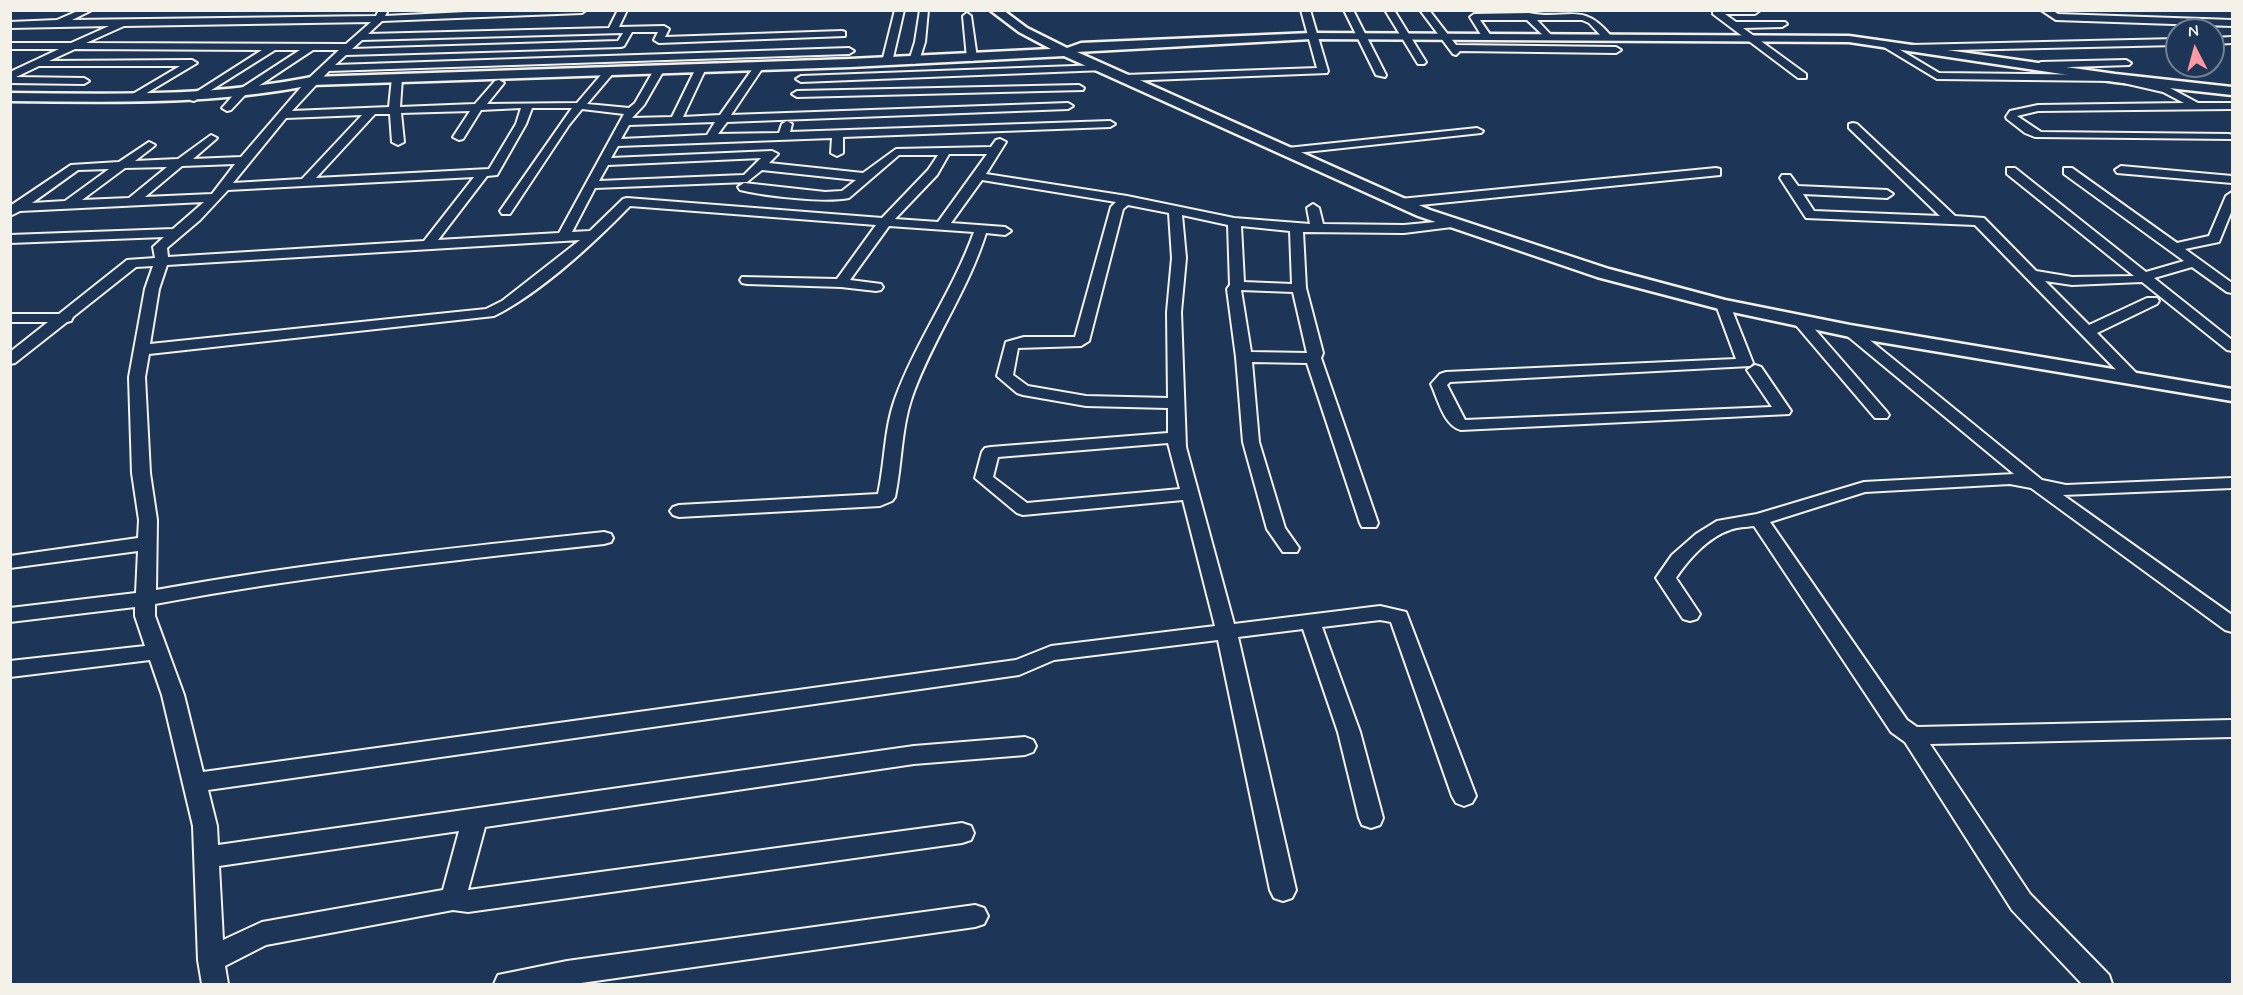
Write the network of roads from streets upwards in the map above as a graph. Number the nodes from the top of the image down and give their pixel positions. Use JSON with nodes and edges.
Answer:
{"nodes":[{"id":1,"x":88,"y":10,"type":"edge"},
{"id":2,"x":250,"y":10,"type":"edge"},
{"id":3,"x":292,"y":10,"type":"edge"},
{"id":4,"x":582,"y":10,"type":"edge"},
{"id":5,"x":623,"y":10,"type":"edge"},
{"id":6,"x":900,"y":10,"type":"edge"},
{"id":7,"x":924,"y":10,"type":"edge"},
{"id":8,"x":995,"y":10,"type":"edge"},
{"id":9,"x":1305,"y":10,"type":"edge"},
{"id":10,"x":1348,"y":10,"type":"edge"},
{"id":11,"x":1389,"y":10,"type":"edge"},
{"id":12,"x":1424,"y":10,"type":"edge"},
{"id":13,"x":1753,"y":10,"type":"edge"},
{"id":14,"x":2044,"y":10,"type":"edge"},
{"id":15,"x":577,"y":11,"type":"edge"},
{"id":16,"x":536,"y":12,"type":"junction"},
{"id":17,"x":38,"y":15,"type":"dead end"},
{"id":18,"x":381,"y":15,"type":"edge"},
{"id":19,"x":476,"y":15,"type":"junction"},
{"id":20,"x":967,"y":16,"type":"dead end"},
{"id":21,"x":1529,"y":16,"type":"junction"},
{"id":22,"x":427,"y":17,"type":"junction"},
{"id":23,"x":224,"y":22,"type":"junction"},
{"id":24,"x":270,"y":22,"type":"junction"},
{"id":25,"x":59,"y":23,"type":"junction"},
{"id":26,"x":122,"y":23,"type":"junction"},
{"id":27,"x":2232,"y":23,"type":"edge"},
{"id":28,"x":1782,"y":24,"type":"dead end"},
{"id":29,"x":14,"y":25,"type":"edge"},
{"id":30,"x":1733,"y":25,"type":"junction"},
{"id":31,"x":629,"y":30,"type":"junction"},
{"id":32,"x":612,"y":31,"type":"junction"},
{"id":33,"x":562,"y":32,"type":"junction"},
{"id":34,"x":359,"y":33,"type":"junction"},
{"id":35,"x":516,"y":33,"type":"junction"},
{"id":36,"x":842,"y":34,"type":"dead end"},
{"id":37,"x":456,"y":35,"type":"junction"},
{"id":38,"x":404,"y":36,"type":"junction"},
{"id":39,"x":1311,"y":36,"type":"junction"},
{"id":40,"x":1361,"y":36,"type":"junction"},
{"id":41,"x":1405,"y":36,"type":"junction"},
{"id":42,"x":1443,"y":36,"type":"junction"},
{"id":43,"x":1486,"y":36,"type":"junction"},
{"id":44,"x":1547,"y":36,"type":"junction"},
{"id":45,"x":1606,"y":36,"type":"junction"},
{"id":46,"x":1751,"y":38,"type":"junction"},
{"id":47,"x":2165,"y":42,"type":"edge"},
{"id":48,"x":1887,"y":45,"type":"junction"},
{"id":49,"x":10,"y":46,"type":"edge"},
{"id":50,"x":74,"y":46,"type":"junction"},
{"id":51,"x":181,"y":46,"type":"junction"},
{"id":52,"x":229,"y":46,"type":"junction"},
{"id":53,"x":275,"y":46,"type":"junction"},
{"id":54,"x":311,"y":47,"type":"junction"},
{"id":55,"x":474,"y":48,"type":"junction"},
{"id":56,"x":1454,"y":48,"type":"junction"},
{"id":57,"x":1911,"y":48,"type":"junction"},
{"id":58,"x":345,"y":50,"type":"junction"},
{"id":59,"x":1616,"y":50,"type":"dead end"},
{"id":60,"x":849,"y":51,"type":"dead end"},
{"id":61,"x":1066,"y":52,"type":"junction"},
{"id":62,"x":972,"y":57,"type":"junction"},
{"id":63,"x":914,"y":61,"type":"junction"},
{"id":64,"x":1462,"y":61,"type":"dead end"},
{"id":65,"x":887,"y":62,"type":"junction"},
{"id":66,"x":1421,"y":62,"type":"dead end"},
{"id":67,"x":192,"y":63,"type":"junction"},
{"id":68,"x":458,"y":63,"type":"junction"},
{"id":69,"x":2126,"y":63,"type":"dead end"},
{"id":70,"x":10,"y":64,"type":"edge"},
{"id":71,"x":34,"y":64,"type":"junction"},
{"id":72,"x":806,"y":65,"type":"junction"},
{"id":73,"x":759,"y":66,"type":"junction"},
{"id":74,"x":2028,"y":66,"type":"junction"},
{"id":75,"x":325,"y":68,"type":"junction"},
{"id":76,"x":701,"y":68,"type":"junction"},
{"id":77,"x":1102,"y":68,"type":"junction"},
{"id":78,"x":659,"y":70,"type":"junction"},
{"id":79,"x":610,"y":71,"type":"junction"},
{"id":80,"x":1381,"y":75,"type":"dead end"},
{"id":81,"x":1802,"y":76,"type":"dead end"},
{"id":82,"x":10,"y":78,"type":"edge"},
{"id":83,"x":397,"y":78,"type":"junction"},
{"id":84,"x":1125,"y":78,"type":"junction"},
{"id":85,"x":2115,"y":78,"type":"junction"},
{"id":86,"x":801,"y":79,"type":"junction"},
{"id":87,"x":84,"y":81,"type":"dead end"},
{"id":88,"x":312,"y":81,"type":"junction"},
{"id":89,"x":499,"y":83,"type":"dead end"},
{"id":90,"x":2155,"y":87,"type":"junction"},
{"id":91,"x":1079,"y":88,"type":"dead end"},
{"id":92,"x":1977,"y":88,"type":"dead end"},
{"id":93,"x":2232,"y":91,"type":"edge"},
{"id":94,"x":241,"y":93,"type":"junction"},
{"id":95,"x":796,"y":94,"type":"junction"},
{"id":96,"x":10,"y":97,"type":"edge"},
{"id":97,"x":135,"y":97,"type":"junction"},
{"id":98,"x":194,"y":98,"type":"junction"},
{"id":99,"x":528,"y":105,"type":"junction"},
{"id":100,"x":2194,"y":105,"type":"junction"},
{"id":101,"x":1068,"y":106,"type":"dead end"},
{"id":102,"x":2232,"y":106,"type":"edge"},
{"id":103,"x":478,"y":107,"type":"junction"},
{"id":104,"x":581,"y":107,"type":"junction"},
{"id":105,"x":227,"y":108,"type":"dead end"},
{"id":106,"x":396,"y":110,"type":"junction"},
{"id":107,"x":632,"y":111,"type":"junction"},
{"id":108,"x":371,"y":112,"type":"junction"},
{"id":109,"x":790,"y":114,"type":"junction"},
{"id":110,"x":283,"y":115,"type":"junction"},
{"id":111,"x":723,"y":118,"type":"junction"},
{"id":112,"x":676,"y":121,"type":"junction"},
{"id":113,"x":625,"y":122,"type":"junction"},
{"id":114,"x":1110,"y":124,"type":"dead end"},
{"id":115,"x":1853,"y":126,"type":"dead end"},
{"id":116,"x":1008,"y":127,"type":"junction"},
{"id":117,"x":1477,"y":131,"type":"dead end"},
{"id":118,"x":838,"y":133,"type":"junction"},
{"id":119,"x":2231,"y":135,"type":"edge"},
{"id":120,"x":784,"y":136,"type":"junction"},
{"id":121,"x":459,"y":137,"type":"dead end"},
{"id":122,"x":212,"y":138,"type":"dead end"},
{"id":123,"x":710,"y":138,"type":"junction"},
{"id":124,"x":398,"y":142,"type":"dead end"},
{"id":125,"x":613,"y":143,"type":"junction"},
{"id":126,"x":149,"y":145,"type":"dead end"},
{"id":127,"x":996,"y":150,"type":"junction"},
{"id":128,"x":945,"y":152,"type":"junction"},
{"id":129,"x":1287,"y":152,"type":"junction"},
{"id":130,"x":837,"y":153,"type":"dead end"},
{"id":131,"x":244,"y":160,"type":"junction"},
{"id":132,"x":603,"y":162,"type":"junction"},
{"id":133,"x":180,"y":163,"type":"junction"},
{"id":134,"x":124,"y":165,"type":"junction"},
{"id":135,"x":760,"y":166,"type":"junction"},
{"id":136,"x":2121,"y":170,"type":"dead end"},
{"id":137,"x":2011,"y":171,"type":"dead end"},
{"id":138,"x":2068,"y":171,"type":"dead end"},
{"id":139,"x":484,"y":172,"type":"junction"},
{"id":140,"x":1716,"y":172,"type":"dead end"},
{"id":141,"x":864,"y":177,"type":"junction"},
{"id":142,"x":979,"y":177,"type":"junction"},
{"id":143,"x":2232,"y":180,"type":"edge"},
{"id":144,"x":305,"y":183,"type":"junction"},
{"id":145,"x":591,"y":184,"type":"junction"},
{"id":146,"x":744,"y":187,"type":"dead end"},
{"id":147,"x":219,"y":193,"type":"junction"},
{"id":148,"x":1887,"y":194,"type":"dead end"},
{"id":149,"x":2232,"y":196,"type":"edge"},
{"id":150,"x":1127,"y":200,"type":"junction"},
{"id":151,"x":132,"y":202,"type":"junction"},
{"id":152,"x":1400,"y":203,"type":"junction"},
{"id":153,"x":69,"y":204,"type":"junction"},
{"id":154,"x":1313,"y":207,"type":"dead end"},
{"id":155,"x":15,"y":210,"type":"edge"},
{"id":156,"x":506,"y":211,"type":"dead end"},
{"id":157,"x":1175,"y":211,"type":"junction"},
{"id":158,"x":2228,"y":217,"type":"edge"},
{"id":159,"x":1952,"y":220,"type":"junction"},
{"id":160,"x":885,"y":222,"type":"junction"},
{"id":161,"x":1234,"y":222,"type":"junction"},
{"id":162,"x":1452,"y":223,"type":"junction"},
{"id":163,"x":941,"y":227,"type":"junction"},
{"id":164,"x":1296,"y":228,"type":"junction"},
{"id":165,"x":1317,"y":229,"type":"junction"},
{"id":166,"x":981,"y":230,"type":"junction"},
{"id":167,"x":1005,"y":231,"type":"dead end"},
{"id":168,"x":177,"y":233,"type":"junction"},
{"id":169,"x":594,"y":235,"type":"junction"},
{"id":170,"x":563,"y":237,"type":"junction"},
{"id":171,"x":10,"y":239,"type":"edge"},
{"id":172,"x":429,"y":244,"type":"junction"},
{"id":173,"x":2174,"y":248,"type":"junction"},
{"id":174,"x":161,"y":254,"type":"junction"},
{"id":175,"x":2194,"y":262,"type":"junction"},
{"id":176,"x":2030,"y":274,"type":"junction"},
{"id":177,"x":2144,"y":277,"type":"junction"},
{"id":178,"x":747,"y":280,"type":"dead end"},
{"id":179,"x":841,"y":283,"type":"junction"},
{"id":180,"x":876,"y":286,"type":"dead end"},
{"id":181,"x":1237,"y":286,"type":"junction"},
{"id":182,"x":1299,"y":288,"type":"junction"},
{"id":183,"x":2232,"y":289,"type":"edge"},
{"id":184,"x":2152,"y":301,"type":"dead end"},
{"id":185,"x":1723,"y":305,"type":"junction"},
{"id":186,"x":10,"y":318,"type":"edge"},
{"id":187,"x":66,"y":318,"type":"junction"},
{"id":188,"x":1800,"y":321,"type":"junction"},
{"id":189,"x":1850,"y":331,"type":"junction"},
{"id":190,"x":2087,"y":332,"type":"junction"},
{"id":191,"x":2232,"y":347,"type":"edge"},
{"id":192,"x":141,"y":350,"type":"junction"},
{"id":193,"x":13,"y":357,"type":"edge"},
{"id":194,"x":1244,"y":357,"type":"junction"},
{"id":195,"x":1313,"y":358,"type":"junction"},
{"id":196,"x":1755,"y":370,"type":"dead end"},
{"id":197,"x":2132,"y":377,"type":"junction"},
{"id":198,"x":2232,"y":395,"type":"edge"},
{"id":199,"x":1175,"y":403,"type":"junction"},
{"id":200,"x":1881,"y":415,"type":"dead end"},
{"id":201,"x":1177,"y":437,"type":"junction"},
{"id":202,"x":2232,"y":483,"type":"edge"},
{"id":203,"x":2036,"y":484,"type":"junction"},
{"id":204,"x":1191,"y":494,"type":"junction"},
{"id":205,"x":679,"y":511,"type":"dead end"},
{"id":206,"x":1759,"y":519,"type":"junction"},
{"id":207,"x":1369,"y":523,"type":"dead end"},
{"id":208,"x":604,"y":538,"type":"dead end"},
{"id":209,"x":148,"y":543,"type":"junction"},
{"id":210,"x":1290,"y":548,"type":"dead end"},
{"id":211,"x":10,"y":562,"type":"edge"},
{"id":212,"x":146,"y":599,"type":"junction"},
{"id":213,"x":1690,"y":614,"type":"dead end"},
{"id":214,"x":10,"y":615,"type":"edge"},
{"id":215,"x":1310,"y":621,"type":"junction"},
{"id":216,"x":2232,"y":625,"type":"edge"},
{"id":217,"x":1226,"y":631,"type":"junction"},
{"id":218,"x":158,"y":652,"type":"junction"},
{"id":219,"x":10,"y":669,"type":"edge"},
{"id":220,"x":2232,"y":728,"type":"edge"},
{"id":221,"x":1913,"y":736,"type":"junction"},
{"id":222,"x":1025,"y":746,"type":"dead end"},
{"id":223,"x":195,"y":782,"type":"junction"},
{"id":224,"x":1464,"y":796,"type":"dead end"},
{"id":225,"x":475,"y":818,"type":"junction"},
{"id":226,"x":1371,"y":818,"type":"dead end"},
{"id":227,"x":962,"y":832,"type":"dead end"},
{"id":228,"x":207,"y":857,"type":"junction"},
{"id":229,"x":1282,"y":890,"type":"dead end"},
{"id":230,"x":453,"y":898,"type":"junction"},
{"id":231,"x":975,"y":916,"type":"dead end"},
{"id":232,"x":213,"y":972,"type":"edge"},
{"id":233,"x":508,"y":984,"type":"edge"},
{"id":234,"x":2099,"y":984,"type":"edge"}],
"edges":[{"from":1,"to":25,"type":"street"},
{"from":2,"to":23,"type":"street"},
{"from":3,"to":24,"type":"street"},
{"from":4,"to":15,"type":"street"},
{"from":5,"to":32,"type":"street"},
{"from":6,"to":65,"type":"street"},
{"from":7,"to":63,"type":"street"},
{"from":8,"to":61,"type":"street"},
{"from":9,"to":39,"type":"street"},
{"from":10,"to":40,"type":"street"},
{"from":11,"to":41,"type":"street"},
{"from":12,"to":42,"type":"street"},
{"from":13,"to":30,"type":"street"},
{"from":14,"to":27,"type":"street"},
{"from":15,"to":16,"type":"street"},
{"from":15,"to":33,"type":"street"},
{"from":16,"to":19,"type":"street"},
{"from":16,"to":35,"type":"street"},
{"from":17,"to":29,"type":"street"},
{"from":18,"to":22,"type":"street"},
{"from":18,"to":24,"type":"street"},
{"from":18,"to":34,"type":"street"},
{"from":19,"to":22,"type":"street"},
{"from":19,"to":37,"type":"street"},
{"from":20,"to":62,"type":"street"},
{"from":21,"to":43,"type":"street"},
{"from":21,"to":44,"type":"street"},
{"from":21,"to":45,"type":"street"},
{"from":22,"to":38,"type":"street"},
{"from":23,"to":24,"type":"street"},
{"from":23,"to":26,"type":"street"},
{"from":23,"to":51,"type":"street"},
{"from":24,"to":52,"type":"street"},
{"from":25,"to":26,"type":"street"},
{"from":25,"to":29,"type":"street"},
{"from":26,"to":50,"type":"street"},
{"from":28,"to":30,"type":"street"},
{"from":30,"to":46,"type":"street"},
{"from":31,"to":32,"type":"street"},
{"from":31,"to":36,"type":"street"},
{"from":31,"to":55,"type":"street"},
{"from":32,"to":33,"type":"street"},
{"from":33,"to":35,"type":"street"},
{"from":34,"to":38,"type":"street"},
{"from":34,"to":58,"type":"street"},
{"from":35,"to":37,"type":"street"},
{"from":37,"to":38,"type":"street"},
{"from":39,"to":40,"type":"street"},
{"from":39,"to":61,"type":"street"},
{"from":39,"to":84,"type":"street"},
{"from":40,"to":41,"type":"street"},
{"from":40,"to":80,"type":"street"},
{"from":41,"to":42,"type":"street"},
{"from":41,"to":66,"type":"street"},
{"from":42,"to":43,"type":"street"},
{"from":42,"to":56,"type":"street"},
{"from":43,"to":44,"type":"street"},
{"from":44,"to":45,"type":"street"},
{"from":45,"to":46,"type":"street"},
{"from":46,"to":48,"type":"street"},
{"from":46,"to":81,"type":"street"},
{"from":47,"to":57,"type":"street"},
{"from":48,"to":57,"type":"street"},
{"from":48,"to":85,"type":"street"},
{"from":49,"to":50,"type":"street"},
{"from":50,"to":51,"type":"street"},
{"from":50,"to":71,"type":"street"},
{"from":51,"to":52,"type":"street"},
{"from":52,"to":53,"type":"street"},
{"from":52,"to":67,"type":"street"},
{"from":53,"to":54,"type":"street"},
{"from":53,"to":98,"type":"street"},
{"from":54,"to":58,"type":"street"},
{"from":54,"to":94,"type":"street"},
{"from":55,"to":58,"type":"street"},
{"from":55,"to":68,"type":"street"},
{"from":56,"to":59,"type":"street"},
{"from":56,"to":64,"type":"street"},
{"from":57,"to":74,"type":"street"},
{"from":58,"to":75,"type":"street"},
{"from":60,"to":68,"type":"street"},
{"from":61,"to":62,"type":"street"},
{"from":61,"to":77,"type":"street"},
{"from":62,"to":63,"type":"street"},
{"from":63,"to":65,"type":"street"},
{"from":65,"to":72,"type":"street"},
{"from":67,"to":71,"type":"street"},
{"from":67,"to":97,"type":"street"},
{"from":68,"to":75,"type":"street"},
{"from":69,"to":74,"type":"street"},
{"from":70,"to":71,"type":"street"},
{"from":71,"to":82,"type":"street"},
{"from":72,"to":73,"type":"street"},
{"from":72,"to":86,"type":"street"},
{"from":73,"to":76,"type":"street"},
{"from":73,"to":111,"type":"street"},
{"from":74,"to":85,"type":"street"},
{"from":75,"to":88,"type":"street"},
{"from":76,"to":78,"type":"street"},
{"from":76,"to":112,"type":"street"},
{"from":77,"to":84,"type":"street"},
{"from":77,"to":86,"type":"street"},
{"from":78,"to":79,"type":"street"},
{"from":78,"to":107,"type":"street"},
{"from":79,"to":83,"type":"street"},
{"from":79,"to":104,"type":"street"},
{"from":82,"to":87,"type":"street"},
{"from":83,"to":88,"type":"street"},
{"from":83,"to":106,"type":"street"},
{"from":84,"to":129,"type":"street"},
{"from":85,"to":90,"type":"street"},
{"from":85,"to":93,"type":"street"},
{"from":86,"to":95,"type":"street"},
{"from":88,"to":94,"type":"street"},
{"from":88,"to":110,"type":"street"},
{"from":89,"to":103,"type":"street"},
{"from":90,"to":92,"type":"street"},
{"from":90,"to":100,"type":"street"},
{"from":91,"to":95,"type":"street"},
{"from":94,"to":98,"type":"street"},
{"from":94,"to":105,"type":"street"},
{"from":95,"to":109,"type":"street"},
{"from":96,"to":97,"type":"street"},
{"from":97,"to":98,"type":"street"},
{"from":99,"to":103,"type":"street"},
{"from":99,"to":104,"type":"street"},
{"from":99,"to":139,"type":"street"},
{"from":100,"to":102,"type":"street"},
{"from":100,"to":119,"type":"street"},
{"from":101,"to":109,"type":"street"},
{"from":103,"to":106,"type":"street"},
{"from":103,"to":121,"type":"street"},
{"from":104,"to":107,"type":"street"},
{"from":104,"to":156,"type":"street"},
{"from":106,"to":108,"type":"street"},
{"from":106,"to":124,"type":"street"},
{"from":107,"to":113,"type":"street"},
{"from":108,"to":110,"type":"street"},
{"from":108,"to":144,"type":"street"},
{"from":109,"to":111,"type":"street"},
{"from":109,"to":120,"type":"street"},
{"from":110,"to":131,"type":"street"},
{"from":111,"to":112,"type":"street"},
{"from":111,"to":123,"type":"street"},
{"from":112,"to":113,"type":"street"},
{"from":113,"to":125,"type":"street"},
{"from":114,"to":116,"type":"street"},
{"from":115,"to":159,"type":"street"},
{"from":116,"to":118,"type":"street"},
{"from":116,"to":127,"type":"street"},
{"from":117,"to":129,"type":"street"},
{"from":118,"to":120,"type":"street"},
{"from":118,"to":130,"type":"street"},
{"from":120,"to":123,"type":"street"},
{"from":122,"to":133,"type":"street"},
{"from":123,"to":125,"type":"street"},
{"from":125,"to":132,"type":"street"},
{"from":126,"to":134,"type":"street"},
{"from":127,"to":128,"type":"street"},
{"from":127,"to":142,"type":"street"},
{"from":128,"to":141,"type":"street"},
{"from":128,"to":160,"type":"street"},
{"from":129,"to":152,"type":"street"},
{"from":131,"to":133,"type":"street"},
{"from":131,"to":147,"type":"street"},
{"from":132,"to":135,"type":"street"},
{"from":132,"to":145,"type":"street"},
{"from":133,"to":134,"type":"street"},
{"from":133,"to":151,"type":"street"},
{"from":134,"to":153,"type":"street"},
{"from":134,"to":155,"type":"street"},
{"from":135,"to":141,"type":"street"},
{"from":135,"to":145,"type":"street"},
{"from":136,"to":143,"type":"street"},
{"from":137,"to":177,"type":"street"},
{"from":138,"to":173,"type":"street"},
{"from":139,"to":144,"type":"street"},
{"from":139,"to":172,"type":"street"},
{"from":140,"to":152,"type":"street"},
{"from":141,"to":146,"type":"street"},
{"from":142,"to":150,"type":"street"},
{"from":142,"to":163,"type":"street"},
{"from":144,"to":147,"type":"street"},
{"from":145,"to":170,"type":"street"},
{"from":147,"to":151,"type":"street"},
{"from":147,"to":168,"type":"street"},
{"from":148,"to":159,"type":"street"},
{"from":149,"to":158,"type":"street"},
{"from":150,"to":157,"type":"street"},
{"from":150,"to":199,"type":"street"},
{"from":151,"to":153,"type":"street"},
{"from":152,"to":162,"type":"street"},
{"from":153,"to":155,"type":"street"},
{"from":154,"to":165,"type":"street"},
{"from":157,"to":161,"type":"street"},
{"from":157,"to":199,"type":"street"},
{"from":158,"to":173,"type":"street"},
{"from":159,"to":176,"type":"street"},
{"from":160,"to":163,"type":"street"},
{"from":160,"to":169,"type":"street"},
{"from":160,"to":179,"type":"street"},
{"from":161,"to":164,"type":"street"},
{"from":161,"to":181,"type":"street"},
{"from":162,"to":165,"type":"street"},
{"from":162,"to":185,"type":"street"},
{"from":163,"to":166,"type":"street"},
{"from":164,"to":165,"type":"street"},
{"from":164,"to":182,"type":"street"},
{"from":166,"to":167,"type":"street"},
{"from":166,"to":205,"type":"street"},
{"from":168,"to":171,"type":"street"},
{"from":168,"to":174,"type":"street"},
{"from":169,"to":170,"type":"street"},
{"from":169,"to":192,"type":"street"},
{"from":170,"to":172,"type":"street"},
{"from":172,"to":174,"type":"street"},
{"from":173,"to":175,"type":"street"},
{"from":174,"to":187,"type":"street"},
{"from":174,"to":192,"type":"street"},
{"from":175,"to":177,"type":"street"},
{"from":175,"to":183,"type":"street"},
{"from":176,"to":177,"type":"street"},
{"from":176,"to":190,"type":"street"},
{"from":177,"to":191,"type":"street"},
{"from":178,"to":179,"type":"street"},
{"from":179,"to":180,"type":"street"},
{"from":181,"to":182,"type":"street"},
{"from":181,"to":194,"type":"street"},
{"from":182,"to":195,"type":"street"},
{"from":184,"to":190,"type":"street"},
{"from":185,"to":188,"type":"street"},
{"from":185,"to":196,"type":"street"},
{"from":186,"to":187,"type":"street"},
{"from":187,"to":193,"type":"street"},
{"from":188,"to":189,"type":"street"},
{"from":188,"to":200,"type":"street"},
{"from":189,"to":197,"type":"street"},
{"from":189,"to":203,"type":"street"},
{"from":190,"to":197,"type":"street"},
{"from":192,"to":209,"type":"street"},
{"from":194,"to":195,"type":"street"},
{"from":194,"to":210,"type":"street"},
{"from":195,"to":207,"type":"street"},
{"from":197,"to":198,"type":"street"},
{"from":199,"to":201,"type":"street"},
{"from":201,"to":204,"type":"street"},
{"from":201,"to":204,"type":"street"},
{"from":202,"to":203,"type":"street"},
{"from":203,"to":206,"type":"street"},
{"from":203,"to":216,"type":"street"},
{"from":204,"to":217,"type":"street"},
{"from":206,"to":213,"type":"street"},
{"from":206,"to":221,"type":"street"},
{"from":208,"to":212,"type":"street"},
{"from":209,"to":211,"type":"street"},
{"from":209,"to":212,"type":"street"},
{"from":212,"to":214,"type":"street"},
{"from":212,"to":218,"type":"street"},
{"from":215,"to":217,"type":"street"},
{"from":215,"to":224,"type":"street"},
{"from":215,"to":226,"type":"street"},
{"from":217,"to":223,"type":"street"},
{"from":217,"to":229,"type":"street"},
{"from":218,"to":219,"type":"street"},
{"from":218,"to":223,"type":"street"},
{"from":220,"to":221,"type":"street"},
{"from":221,"to":234,"type":"street"},
{"from":222,"to":225,"type":"street"},
{"from":223,"to":228,"type":"street"},
{"from":225,"to":228,"type":"street"},
{"from":225,"to":230,"type":"street"},
{"from":227,"to":230,"type":"street"},
{"from":228,"to":232,"type":"street"},
{"from":230,"to":232,"type":"street"},
{"from":231,"to":233,"type":"street"}]}
